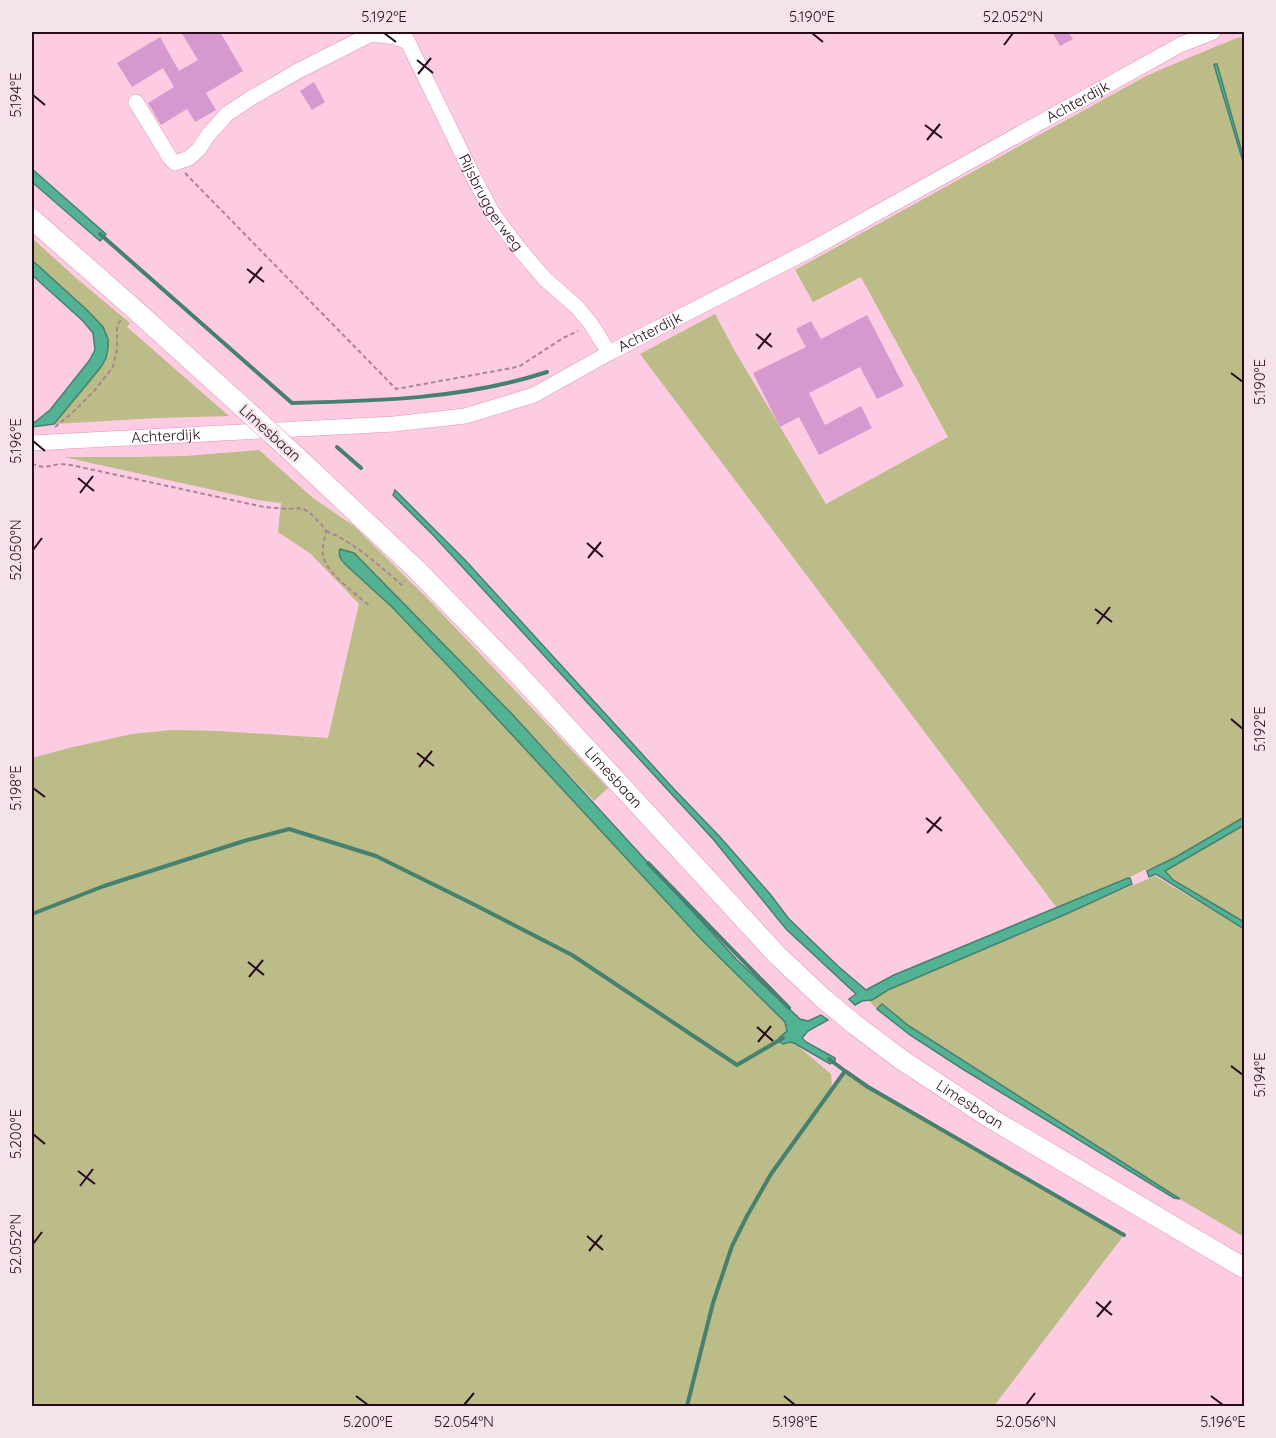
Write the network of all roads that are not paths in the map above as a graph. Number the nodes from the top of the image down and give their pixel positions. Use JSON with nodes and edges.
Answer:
{"nodes":[{"id":1,"x":1213,"y":32,"type":"edge"},
{"id":2,"x":373,"y":33,"type":"edge"},
{"id":3,"x":405,"y":37,"type":"edge"},
{"id":4,"x":136,"y":102,"type":"dead end"},
{"id":5,"x":32,"y":219,"type":"edge"},
{"id":6,"x":609,"y":353,"type":"junction"},
{"id":7,"x":32,"y":443,"type":"edge"},
{"id":8,"x":1245,"y":1268,"type":"edge"}],
"edges":[{"from":1,"to":6,"type":"street","name":"Achterdijk"},
{"from":2,"to":3,"type":"street"},
{"from":2,"to":4,"type":"street"},
{"from":3,"to":6,"type":"street","name":"Rijsbruggerweg"},
{"from":5,"to":8,"type":"main road","name":"Limesbaan","bridge":true},
{"from":6,"to":7,"type":"street","name":"Achterdijk"}]}
